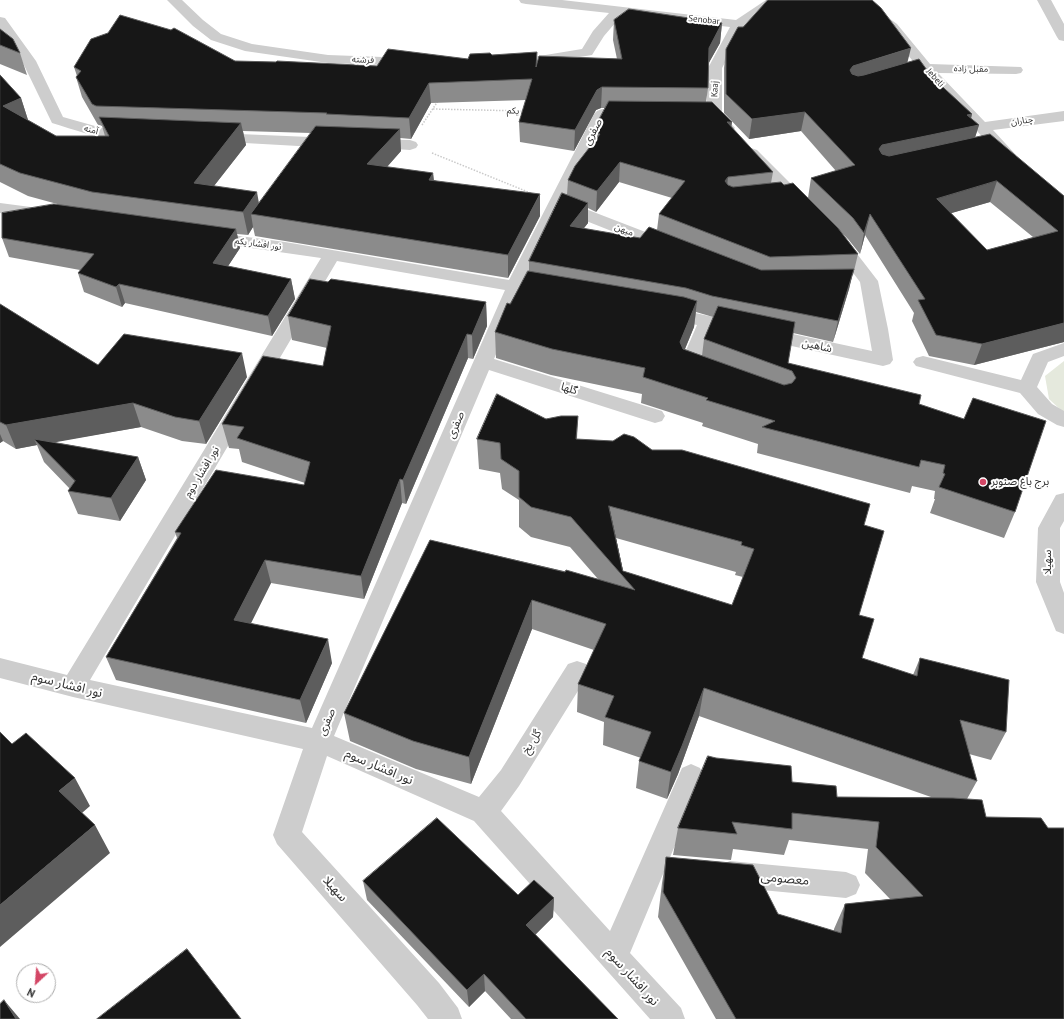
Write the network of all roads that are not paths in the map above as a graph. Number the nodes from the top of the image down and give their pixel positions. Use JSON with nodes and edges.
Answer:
{"nodes":[{"id":1,"x":174,"y":0,"type":"edge"},
{"id":2,"x":526,"y":0,"type":"edge"},
{"id":3,"x":778,"y":0,"type":"edge"},
{"id":4,"x":855,"y":0,"type":"edge"},
{"id":5,"x":1044,"y":0,"type":"edge"},
{"id":6,"x":619,"y":10,"type":"junction"},
{"id":7,"x":0,"y":21,"type":"edge"},
{"id":8,"x":739,"y":24,"type":"junction"},
{"id":9,"x":1064,"y":37,"type":"edge"},
{"id":10,"x":423,"y":62,"type":"edge"},
{"id":11,"x":511,"y":65,"type":"edge"},
{"id":12,"x":926,"y":68,"type":"junction"},
{"id":13,"x":1016,"y":70,"type":"dead end"},
{"id":14,"x":904,"y":75,"type":"edge"},
{"id":15,"x":650,"y":114,"type":"edge"},
{"id":16,"x":1064,"y":116,"type":"edge"},
{"id":17,"x":980,"y":127,"type":"junction"},
{"id":18,"x":149,"y":135,"type":"edge"},
{"id":19,"x":204,"y":138,"type":"edge"},
{"id":20,"x":410,"y":145,"type":"road end"},
{"id":21,"x":1020,"y":167,"type":"edge"},
{"id":22,"x":556,"y":203,"type":"junction"},
{"id":23,"x":0,"y":208,"type":"edge"},
{"id":24,"x":63,"y":217,"type":"edge"},
{"id":25,"x":190,"y":234,"type":"edge"},
{"id":26,"x":685,"y":254,"type":"edge"},
{"id":27,"x":331,"y":256,"type":"junction"},
{"id":28,"x":868,"y":281,"type":"junction"},
{"id":29,"x":846,"y":282,"type":"edge"},
{"id":30,"x":515,"y":287,"type":"junction"},
{"id":31,"x":569,"y":296,"type":"edge"},
{"id":32,"x":652,"y":311,"type":"edge"},
{"id":33,"x":707,"y":323,"type":"junction"},
{"id":34,"x":1064,"y":349,"type":"edge"},
{"id":35,"x":883,"y":360,"type":"joint"},
{"id":36,"x":483,"y":362,"type":"junction"},
{"id":37,"x":923,"y":362,"type":"dead end"},
{"id":38,"x":716,"y":380,"type":"edge"},
{"id":39,"x":1028,"y":388,"type":"junction"},
{"id":40,"x":655,"y":416,"type":"dead end"},
{"id":41,"x":1064,"y":420,"type":"edge"},
{"id":42,"x":1064,"y":501,"type":"edge"},
{"id":43,"x":1064,"y":624,"type":"edge"},
{"id":44,"x":0,"y":668,"type":"edge"},
{"id":45,"x":577,"y":671,"type":"dead end"},
{"id":46,"x":73,"y":687,"type":"junction"},
{"id":47,"x":319,"y":741,"type":"junction"},
{"id":48,"x":690,"y":776,"type":"dead end"},
{"id":49,"x":484,"y":812,"type":"junction"},
{"id":50,"x":707,"y":872,"type":"edge"},
{"id":51,"x":846,"y":885,"type":"dead end"},
{"id":52,"x":614,"y":956,"type":"junction"},
{"id":53,"x":447,"y":1019,"type":"edge"},
{"id":54,"x":670,"y":1019,"type":"edge"}],
"edges":[{"from":1,"to":10,"type":"street","name":"فرشته"},
{"from":2,"to":6,"type":"street","name":"Senobar"},
{"from":3,"to":8,"type":"street","name":"Kaaj"},
{"from":4,"to":12,"type":"street","name":"Jebeli"},
{"from":5,"to":9,"type":"street"},
{"from":6,"to":8,"type":"street","name":"Senobar"},
{"from":6,"to":11,"type":"street"},
{"from":7,"to":18,"type":"street","name":"آمنه"},
{"from":8,"to":28,"type":"street","name":"Kaaj"},
{"from":12,"to":13,"type":"street","name":"مقبل زاده"},
{"from":12,"to":14,"type":"street","name":"مقبل زاده"},
{"from":12,"to":17,"type":"street","name":"Jebeli"},
{"from":15,"to":22,"type":"street","name":"صفری"},
{"from":16,"to":17,"type":"street","name":"چناران"},
{"from":17,"to":21,"type":"street","name":"Jebeli"},
{"from":19,"to":20,"type":"street"},
{"from":22,"to":26,"type":"street","name":"میهن"},
{"from":22,"to":30,"type":"street","name":"صفری"},
{"from":23,"to":24,"type":"street"},
{"from":25,"to":27,"type":"street","name":"نور افشار یکم"},
{"from":27,"to":30,"type":"street","name":"نور افشار یکم"},
{"from":27,"to":46,"type":"street","name":"نور افشار دوم"},
{"from":28,"to":29,"type":"street"},
{"from":28,"to":35,"type":"street","name":"Kaaj"},
{"from":30,"to":31,"type":"street"},
{"from":30,"to":36,"type":"street","name":"صفری"},
{"from":32,"to":33,"type":"street","name":"شاهین"},
{"from":33,"to":35,"type":"street","name":"شاهین"},
{"from":33,"to":38,"type":"street"},
{"from":34,"to":39,"type":"street"},
{"from":36,"to":40,"type":"street","name":"گلها"},
{"from":36,"to":47,"type":"street","name":"صفری"},
{"from":37,"to":39,"type":"street"},
{"from":39,"to":41,"type":"street"},
{"from":42,"to":43,"type":"street","name":"سهیلا"},
{"from":44,"to":46,"type":"street","name":"نور افشار سوم"},
{"from":45,"to":49,"type":"street","name":"گل یخ"},
{"from":46,"to":47,"type":"street","name":"نور افشار سوم"},
{"from":47,"to":49,"type":"street","name":"نور افشار سوم"},
{"from":47,"to":53,"type":"street","name":"سهیلا"},
{"from":48,"to":52,"type":"street"},
{"from":49,"to":52,"type":"street","name":"نور افشار سوم"},
{"from":50,"to":51,"type":"street","name":"معصومی"},
{"from":52,"to":54,"type":"street","name":"نور افشار سوم"}]}
